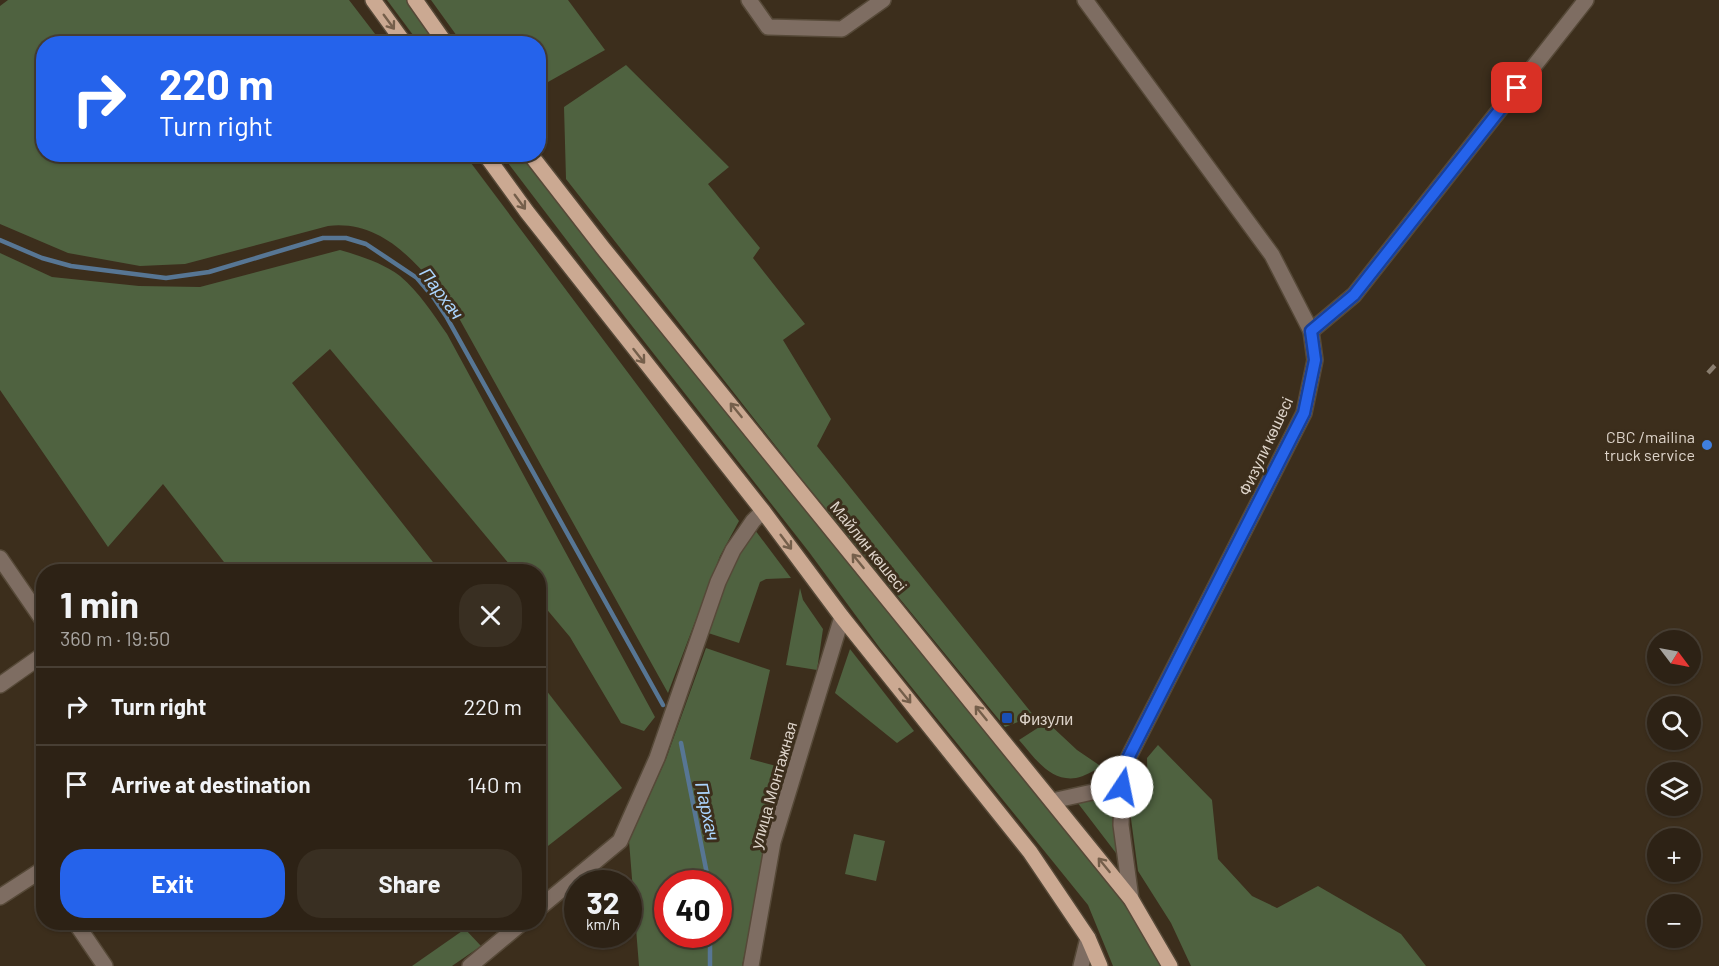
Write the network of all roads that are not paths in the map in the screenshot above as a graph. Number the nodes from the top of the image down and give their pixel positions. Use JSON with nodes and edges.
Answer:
{"nodes":[{"id":1,"x":373,"y":0,"type":"edge"},
{"id":2,"x":415,"y":0,"type":"edge"},
{"id":3,"x":749,"y":0,"type":"edge"},
{"id":4,"x":883,"y":0,"type":"edge"},
{"id":5,"x":1085,"y":0,"type":"edge"},
{"id":6,"x":1587,"y":0,"type":"edge"},
{"id":7,"x":399,"y":36,"type":"edge"},
{"id":8,"x":440,"y":36,"type":"edge"},
{"id":9,"x":491,"y":162,"type":"edge"},
{"id":10,"x":536,"y":162,"type":"edge"},
{"id":11,"x":1311,"y":331,"type":"junction"},
{"id":12,"x":763,"y":511,"type":"junction"},
{"id":13,"x":0,"y":558,"type":"edge"},
{"id":14,"x":36,"y":610,"type":"edge"},
{"id":15,"x":842,"y":617,"type":"junction"},
{"id":16,"x":36,"y":660,"type":"edge"},
{"id":17,"x":0,"y":685,"type":"edge"},
{"id":18,"x":1123,"y":768,"type":"junction"},
{"id":19,"x":1052,"y":801,"type":"junction"},
{"id":20,"x":36,"y":874,"type":"edge"},
{"id":21,"x":0,"y":897,"type":"edge"},
{"id":22,"x":1131,"y":899,"type":"junction"},
{"id":23,"x":546,"y":902,"type":"edge"},
{"id":24,"x":80,"y":930,"type":"edge"},
{"id":25,"x":513,"y":930,"type":"edge"},
{"id":26,"x":1088,"y":938,"type":"junction"},
{"id":27,"x":105,"y":966,"type":"edge"},
{"id":28,"x":470,"y":966,"type":"edge"},
{"id":29,"x":751,"y":966,"type":"edge"},
{"id":30,"x":1081,"y":966,"type":"edge"},
{"id":31,"x":1100,"y":966,"type":"edge"},
{"id":32,"x":1170,"y":966,"type":"edge"}],
"edges":[{"from":1,"to":7,"type":"main road","one_way":true},
{"from":2,"to":8,"type":"main road"},
{"from":3,"to":4,"type":"street"},
{"from":5,"to":11,"type":"street","name":"Физули көшесі"},
{"from":6,"to":11,"type":"street"},
{"from":9,"to":12,"type":"main road","one_way":true},
{"from":19,"to":10,"type":"main road","name":"Майлин көшесі","one_way":true},
{"from":11,"to":18,"type":"street","name":"Физули көшесі"},
{"from":12,"to":15,"type":"main road","one_way":true},
{"from":12,"to":23,"type":"street"},
{"from":13,"to":14,"type":"street"},
{"from":15,"to":26,"type":"main road","one_way":true},
{"from":15,"to":29,"type":"street","name":"улица Монтажная"},
{"from":16,"to":17,"type":"street"},
{"from":18,"to":19,"type":"street"},
{"from":18,"to":22,"type":"street"},
{"from":22,"to":19,"type":"main road","name":"Майлин көшесі","one_way":true},
{"from":20,"to":21,"type":"street"},
{"from":22,"to":32,"type":"main road","name":"Майлин көшесі"},
{"from":24,"to":27,"type":"street"},
{"from":25,"to":28,"type":"street"},
{"from":26,"to":30,"type":"street"},
{"from":26,"to":31,"type":"main road"}]}
